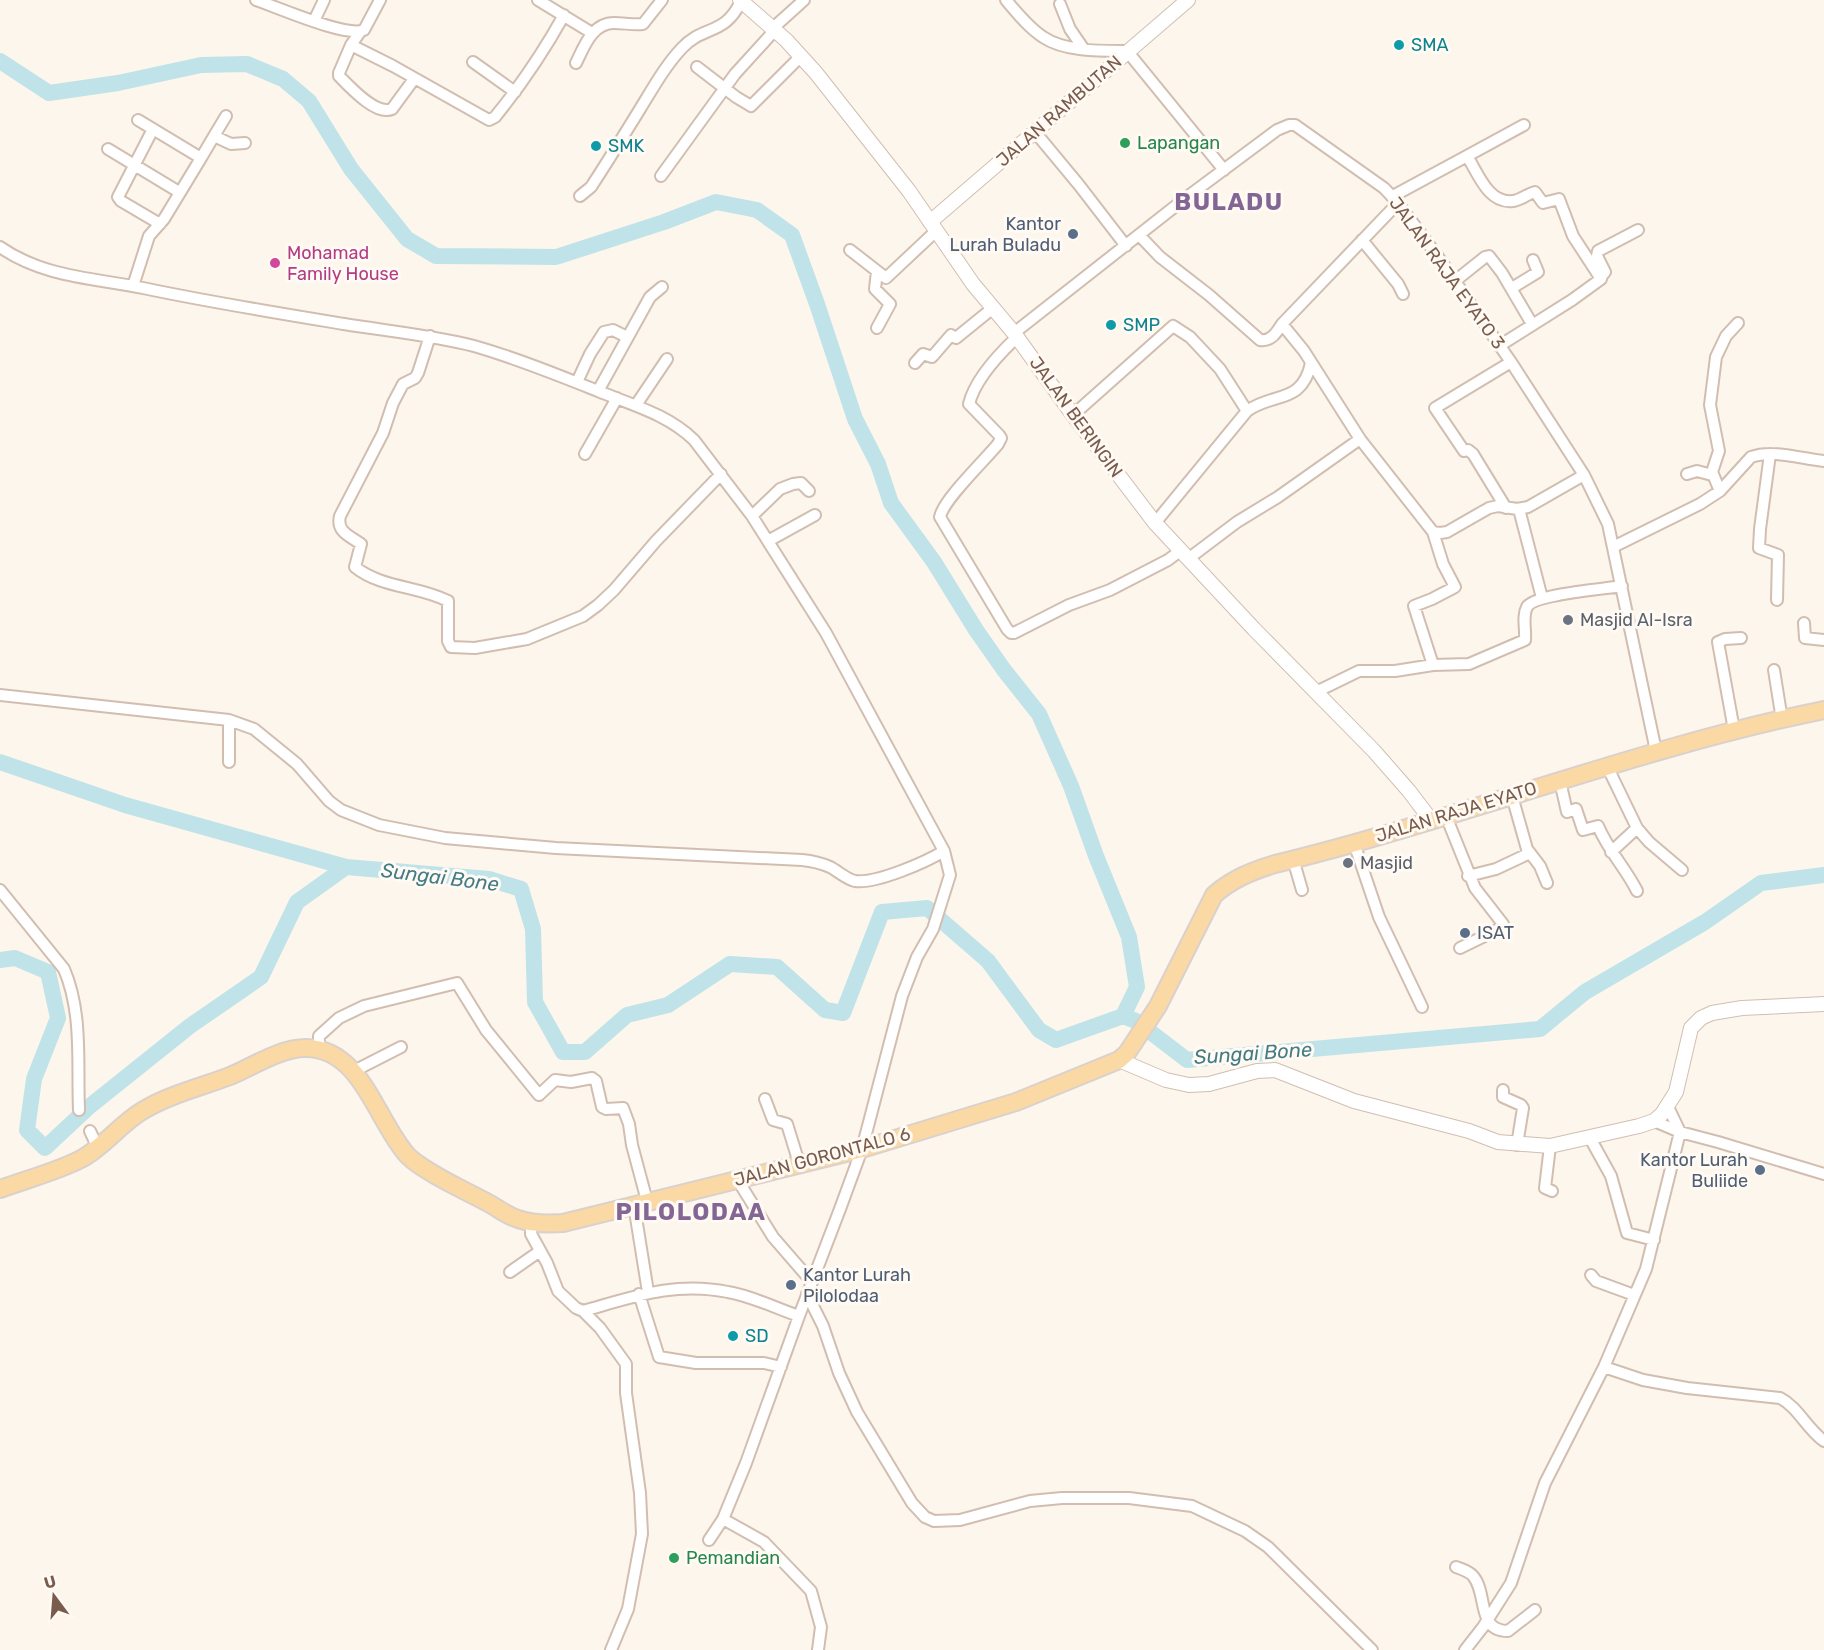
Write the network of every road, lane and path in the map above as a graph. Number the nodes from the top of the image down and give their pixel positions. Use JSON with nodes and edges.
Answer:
{"nodes":[{"id":1,"x":256,"y":0,"type":"edge"},
{"id":2,"x":324,"y":0,"type":"edge"},
{"id":3,"x":380,"y":0,"type":"edge"},
{"id":4,"x":538,"y":0,"type":"edge"},
{"id":5,"x":662,"y":0,"type":"edge"},
{"id":6,"x":740,"y":0,"type":"edge"},
{"id":7,"x":804,"y":0,"type":"edge"},
{"id":8,"x":1006,"y":0,"type":"edge"},
{"id":9,"x":1188,"y":0,"type":"edge"},
{"id":10,"x":1060,"y":4,"type":"dead end"},
{"id":11,"x":564,"y":15,"type":"junction"},
{"id":12,"x":314,"y":21,"type":"junction"},
{"id":13,"x":774,"y":29,"type":"junction"},
{"id":14,"x":360,"y":32,"type":"junction"},
{"id":15,"x":592,"y":33,"type":"junction"},
{"id":16,"x":351,"y":45,"type":"junction"},
{"id":17,"x":1083,"y":48,"type":"junction"},
{"id":18,"x":1127,"y":51,"type":"junction"},
{"id":19,"x":801,"y":56,"type":"junction"},
{"id":20,"x":473,"y":62,"type":"dead end"},
{"id":21,"x":576,"y":63,"type":"dead end"},
{"id":22,"x":697,"y":67,"type":"dead end"},
{"id":23,"x":414,"y":79,"type":"junction"},
{"id":24,"x":724,"y":88,"type":"junction"},
{"id":25,"x":515,"y":92,"type":"junction"},
{"id":26,"x":226,"y":116,"type":"dead end"},
{"id":27,"x":138,"y":120,"type":"dead end"},
{"id":28,"x":1524,"y":125,"type":"dead end"},
{"id":29,"x":153,"y":129,"type":"junction"},
{"id":30,"x":1035,"y":132,"type":"junction"},
{"id":31,"x":214,"y":136,"type":"junction"},
{"id":32,"x":245,"y":143,"type":"dead end"},
{"id":33,"x":108,"y":149,"type":"dead end"},
{"id":34,"x":1467,"y":156,"type":"junction"},
{"id":35,"x":201,"y":158,"type":"junction"},
{"id":36,"x":135,"y":164,"type":"junction"},
{"id":37,"x":1224,"y":170,"type":"junction"},
{"id":38,"x":661,"y":176,"type":"dead end"},
{"id":39,"x":179,"y":192,"type":"junction"},
{"id":40,"x":580,"y":196,"type":"dead end"},
{"id":41,"x":1395,"y":200,"type":"junction"},
{"id":42,"x":160,"y":224,"type":"junction"},
{"id":43,"x":933,"y":227,"type":"junction"},
{"id":44,"x":1638,"y":230,"type":"dead end"},
{"id":45,"x":1139,"y":235,"type":"junction"},
{"id":46,"x":1362,"y":240,"type":"junction"},
{"id":47,"x":1126,"y":246,"type":"junction"},
{"id":48,"x":0,"y":247,"type":"edge"},
{"id":49,"x":850,"y":249,"type":"dead end"},
{"id":50,"x":1533,"y":260,"type":"dead end"},
{"id":51,"x":877,"y":271,"type":"junction"},
{"id":52,"x":1600,"y":278,"type":"junction"},
{"id":53,"x":1455,"y":281,"type":"junction"},
{"id":54,"x":133,"y":286,"type":"junction"},
{"id":55,"x":662,"y":287,"type":"dead end"},
{"id":56,"x":1512,"y":288,"type":"junction"},
{"id":57,"x":1403,"y":294,"type":"dead end"},
{"id":58,"x":993,"y":308,"type":"junction"},
{"id":59,"x":1738,"y":323,"type":"dead end"},
{"id":60,"x":1282,"y":324,"type":"junction"},
{"id":61,"x":1532,"y":324,"type":"junction"},
{"id":62,"x":877,"y":328,"type":"dead end"},
{"id":63,"x":1016,"y":335,"type":"junction"},
{"id":64,"x":430,"y":336,"type":"junction"},
{"id":65,"x":627,"y":337,"type":"junction"},
{"id":66,"x":1499,"y":346,"type":"junction"},
{"id":67,"x":667,"y":359,"type":"dead end"},
{"id":68,"x":1511,"y":362,"type":"junction"},
{"id":69,"x":915,"y":363,"type":"dead end"},
{"id":70,"x":1311,"y":363,"type":"junction"},
{"id":71,"x":577,"y":382,"type":"junction"},
{"id":72,"x":598,"y":391,"type":"junction"},
{"id":73,"x":617,"y":398,"type":"junction"},
{"id":74,"x":636,"y":405,"type":"junction"},
{"id":75,"x":1247,"y":411,"type":"junction"},
{"id":76,"x":1073,"y":415,"type":"junction"},
{"id":77,"x":1360,"y":440,"type":"junction"},
{"id":78,"x":585,"y":454,"type":"dead end"},
{"id":79,"x":1770,"y":454,"type":"junction"},
{"id":80,"x":1824,"y":461,"type":"edge"},
{"id":81,"x":722,"y":474,"type":"junction"},
{"id":82,"x":1687,"y":474,"type":"dead end"},
{"id":83,"x":1584,"y":475,"type":"junction"},
{"id":84,"x":1712,"y":475,"type":"junction"},
{"id":85,"x":809,"y":491,"type":"dead end"},
{"id":86,"x":1720,"y":491,"type":"junction"},
{"id":87,"x":1506,"y":508,"type":"junction"},
{"id":88,"x":1519,"y":509,"type":"junction"},
{"id":89,"x":815,"y":514,"type":"dead end"},
{"id":90,"x":752,"y":516,"type":"junction"},
{"id":91,"x":1155,"y":524,"type":"junction"},
{"id":92,"x":1433,"y":532,"type":"junction"},
{"id":93,"x":768,"y":542,"type":"junction"},
{"id":94,"x":1613,"y":547,"type":"junction"},
{"id":95,"x":1184,"y":555,"type":"junction"},
{"id":96,"x":1622,"y":586,"type":"junction"},
{"id":97,"x":1542,"y":598,"type":"junction"},
{"id":98,"x":1777,"y":600,"type":"dead end"},
{"id":99,"x":1804,"y":623,"type":"dead end"},
{"id":100,"x":1741,"y":638,"type":"dead end"},
{"id":101,"x":1824,"y":640,"type":"edge"},
{"id":102,"x":1433,"y":665,"type":"junction"},
{"id":103,"x":1774,"y":670,"type":"dead end"},
{"id":104,"x":1316,"y":692,"type":"junction"},
{"id":105,"x":0,"y":695,"type":"edge"},
{"id":106,"x":1824,"y":710,"type":"edge"},
{"id":107,"x":229,"y":720,"type":"junction"},
{"id":108,"x":1782,"y":720,"type":"junction"},
{"id":109,"x":1734,"y":730,"type":"junction"},
{"id":110,"x":1656,"y":751,"type":"junction"},
{"id":111,"x":229,"y":762,"type":"dead end"},
{"id":112,"x":1606,"y":766,"type":"junction"},
{"id":113,"x":1560,"y":781,"type":"junction"},
{"id":114,"x":1512,"y":796,"type":"junction"},
{"id":115,"x":1439,"y":818,"type":"junction"},
{"id":116,"x":1637,"y":828,"type":"junction"},
{"id":117,"x":1354,"y":843,"type":"junction"},
{"id":118,"x":944,"y":851,"type":"junction"},
{"id":119,"x":1611,"y":852,"type":"junction"},
{"id":120,"x":1530,"y":853,"type":"junction"},
{"id":121,"x":1293,"y":860,"type":"junction"},
{"id":122,"x":1682,"y":870,"type":"dead end"},
{"id":123,"x":1468,"y":876,"type":"junction"},
{"id":124,"x":1547,"y":883,"type":"dead end"},
{"id":125,"x":0,"y":890,"type":"edge"},
{"id":126,"x":1302,"y":890,"type":"dead end"},
{"id":127,"x":1637,"y":891,"type":"dead end"},
{"id":128,"x":1461,"y":948,"type":"dead end"},
{"id":129,"x":1824,"y":1004,"type":"edge"},
{"id":130,"x":1422,"y":1006,"type":"dead end"},
{"id":131,"x":401,"y":1047,"type":"dead end"},
{"id":132,"x":319,"y":1049,"type":"junction"},
{"id":133,"x":1123,"y":1057,"type":"junction"},
{"id":134,"x":354,"y":1071,"type":"junction"},
{"id":135,"x":1503,"y":1090,"type":"dead end"},
{"id":136,"x":765,"y":1099,"type":"dead end"},
{"id":137,"x":1668,"y":1107,"type":"junction"},
{"id":138,"x":79,"y":1110,"type":"dead end"},
{"id":139,"x":1654,"y":1121,"type":"junction"},
{"id":140,"x":90,"y":1131,"type":"dead end"},
{"id":141,"x":1680,"y":1132,"type":"junction"},
{"id":142,"x":1590,"y":1138,"type":"junction"},
{"id":143,"x":1517,"y":1145,"type":"junction"},
{"id":144,"x":1551,"y":1146,"type":"junction"},
{"id":145,"x":98,"y":1148,"type":"junction"},
{"id":146,"x":862,"y":1149,"type":"junction"},
{"id":147,"x":799,"y":1163,"type":"junction"},
{"id":148,"x":1824,"y":1174,"type":"edge"},
{"id":149,"x":737,"y":1179,"type":"junction"},
{"id":150,"x":0,"y":1189,"type":"edge"},
{"id":151,"x":1552,"y":1191,"type":"dead end"},
{"id":152,"x":641,"y":1203,"type":"junction"},
{"id":153,"x":531,"y":1222,"type":"junction"},
{"id":154,"x":1654,"y":1240,"type":"junction"},
{"id":155,"x":540,"y":1251,"type":"junction"},
{"id":156,"x":510,"y":1272,"type":"dead end"},
{"id":157,"x":1591,"y":1275,"type":"dead end"},
{"id":158,"x":812,"y":1282,"type":"junction"},
{"id":159,"x":644,"y":1293,"type":"junction"},
{"id":160,"x":807,"y":1294,"type":"junction"},
{"id":161,"x":1634,"y":1295,"type":"junction"},
{"id":162,"x":583,"y":1311,"type":"junction"},
{"id":163,"x":799,"y":1316,"type":"junction"},
{"id":164,"x":781,"y":1367,"type":"junction"},
{"id":165,"x":1604,"y":1367,"type":"junction"},
{"id":166,"x":1824,"y":1441,"type":"edge"},
{"id":167,"x":723,"y":1519,"type":"junction"},
{"id":168,"x":709,"y":1540,"type":"dead end"},
{"id":169,"x":1456,"y":1567,"type":"dead end"},
{"id":170,"x":1535,"y":1610,"type":"dead end"},
{"id":171,"x":1487,"y":1620,"type":"junction"},
{"id":172,"x":611,"y":1650,"type":"edge"},
{"id":173,"x":818,"y":1650,"type":"edge"},
{"id":174,"x":1372,"y":1650,"type":"edge"},
{"id":175,"x":1465,"y":1650,"type":"edge"}],
"edges":[{"from":1,"to":12,"type":"street"},
{"from":2,"to":12,"type":"street"},
{"from":3,"to":14,"type":"street"},
{"from":4,"to":11,"type":"street"},
{"from":5,"to":15,"type":"street"},
{"from":6,"to":13,"type":"street","name":"JALAN BERINGIN"},
{"from":6,"to":40,"type":"street"},
{"from":7,"to":13,"type":"street"},
{"from":8,"to":17,"type":"street"},
{"from":9,"to":18,"type":"street","name":"JALAN RAMBUTAN"},
{"from":10,"to":17,"type":"street"},
{"from":11,"to":15,"type":"street"},
{"from":11,"to":25,"type":"street"},
{"from":12,"to":14,"type":"street"},
{"from":13,"to":19,"type":"street","name":"JALAN BERINGIN"},
{"from":13,"to":24,"type":"street"},
{"from":14,"to":16,"type":"street"},
{"from":15,"to":21,"type":"street"},
{"from":16,"to":23,"type":"street"},
{"from":16,"to":23,"type":"street"},
{"from":17,"to":18,"type":"street"},
{"from":18,"to":30,"type":"street","name":"JALAN RAMBUTAN"},
{"from":18,"to":37,"type":"street"},
{"from":19,"to":24,"type":"street"},
{"from":19,"to":43,"type":"street","name":"JALAN BERINGIN"},
{"from":20,"to":25,"type":"street"},
{"from":22,"to":24,"type":"street"},
{"from":23,"to":25,"type":"street"},
{"from":24,"to":38,"type":"street"},
{"from":26,"to":31,"type":"street"},
{"from":27,"to":29,"type":"street"},
{"from":28,"to":34,"type":"street"},
{"from":29,"to":35,"type":"street"},
{"from":29,"to":36,"type":"street"},
{"from":30,"to":43,"type":"street","name":"JALAN RAMBUTAN"},
{"from":30,"to":47,"type":"street"},
{"from":31,"to":32,"type":"street"},
{"from":31,"to":35,"type":"street"},
{"from":33,"to":36,"type":"street"},
{"from":34,"to":41,"type":"street"},
{"from":34,"to":52,"type":"street"},
{"from":35,"to":39,"type":"street"},
{"from":36,"to":39,"type":"street"},
{"from":36,"to":42,"type":"street"},
{"from":37,"to":41,"type":"street","name":"JALAN RAJA EYATO 3"},
{"from":37,"to":45,"type":"street","name":"JALAN RAJA EYATO 3"},
{"from":39,"to":42,"type":"street"},
{"from":41,"to":46,"type":"street"},
{"from":41,"to":53,"type":"street","name":"JALAN RAJA EYATO 3"},
{"from":42,"to":54,"type":"street"},
{"from":43,"to":51,"type":"street"},
{"from":43,"to":58,"type":"street","name":"JALAN BERINGIN"},
{"from":44,"to":52,"type":"street"},
{"from":45,"to":47,"type":"street","name":"JALAN RAJA EYATO 3"},
{"from":45,"to":60,"type":"street"},
{"from":46,"to":57,"type":"street"},
{"from":46,"to":60,"type":"street"},
{"from":47,"to":63,"type":"street","name":"JALAN RAJA EYATO 3"},
{"from":48,"to":54,"type":"street"},
{"from":49,"to":51,"type":"street"},
{"from":50,"to":56,"type":"street"},
{"from":51,"to":62,"type":"street"},
{"from":52,"to":61,"type":"street"},
{"from":53,"to":56,"type":"street"},
{"from":53,"to":66,"type":"street","name":"JALAN RAJA EYATO 3"},
{"from":54,"to":64,"type":"street"},
{"from":55,"to":65,"type":"street"},
{"from":56,"to":61,"type":"street"},
{"from":58,"to":63,"type":"street","name":"JALAN BERINGIN"},
{"from":58,"to":69,"type":"street"},
{"from":59,"to":84,"type":"street"},
{"from":60,"to":70,"type":"street"},
{"from":61,"to":66,"type":"street"},
{"from":63,"to":76,"type":"street","name":"JALAN BERINGIN"},
{"from":63,"to":95,"type":"street","name":"JALAN RAJA EYATO 3"},
{"from":64,"to":71,"type":"street"},
{"from":64,"to":81,"type":"street"},
{"from":65,"to":71,"type":"street"},
{"from":65,"to":72,"type":"street"},
{"from":66,"to":68,"type":"street","name":"JALAN RAJA EYATO 3"},
{"from":67,"to":74,"type":"street"},
{"from":68,"to":83,"type":"street","name":"JALAN RAJA EYATO 3"},
{"from":68,"to":87,"type":"street"},
{"from":70,"to":75,"type":"street"},
{"from":70,"to":77,"type":"street"},
{"from":71,"to":72,"type":"street"},
{"from":72,"to":73,"type":"street"},
{"from":73,"to":74,"type":"street"},
{"from":73,"to":78,"type":"street"},
{"from":74,"to":81,"type":"street"},
{"from":75,"to":76,"type":"street"},
{"from":75,"to":91,"type":"street"},
{"from":76,"to":91,"type":"street","name":"JALAN BERINGIN"},
{"from":77,"to":92,"type":"street"},
{"from":77,"to":95,"type":"street"},
{"from":79,"to":80,"type":"street"},
{"from":79,"to":86,"type":"street"},
{"from":79,"to":98,"type":"street"},
{"from":81,"to":90,"type":"street"},
{"from":82,"to":84,"type":"street"},
{"from":83,"to":88,"type":"street"},
{"from":83,"to":94,"type":"street","name":"JALAN RAJA EYATO 3"},
{"from":84,"to":86,"type":"street"},
{"from":85,"to":90,"type":"street"},
{"from":86,"to":94,"type":"street"},
{"from":87,"to":88,"type":"street"},
{"from":87,"to":92,"type":"street"},
{"from":88,"to":97,"type":"street"},
{"from":89,"to":93,"type":"street"},
{"from":90,"to":93,"type":"street"},
{"from":91,"to":95,"type":"street","name":"JALAN BERINGIN"},
{"from":92,"to":102,"type":"street"},
{"from":93,"to":118,"type":"street"},
{"from":94,"to":96,"type":"street","name":"JALAN RAJA EYATO 3"},
{"from":95,"to":104,"type":"street","name":"JALAN BERINGIN"},
{"from":96,"to":97,"type":"street"},
{"from":96,"to":110,"type":"street","name":"JALAN RAJA EYATO 3"},
{"from":97,"to":102,"type":"street"},
{"from":99,"to":101,"type":"street"},
{"from":100,"to":109,"type":"street"},
{"from":102,"to":104,"type":"street"},
{"from":103,"to":108,"type":"street"},
{"from":104,"to":115,"type":"street","name":"JALAN BERINGIN"},
{"from":105,"to":107,"type":"street"},
{"from":106,"to":108,"type":"main road","name":"JALAN RAJA EYATO"},
{"from":107,"to":111,"type":"street"},
{"from":107,"to":118,"type":"street"},
{"from":108,"to":109,"type":"main road","name":"JALAN RAJA EYATO"},
{"from":109,"to":110,"type":"main road","name":"JALAN RAJA EYATO"},
{"from":110,"to":112,"type":"main road","name":"JALAN RAJA EYATO"},
{"from":112,"to":113,"type":"main road","name":"JALAN RAJA EYATO"},
{"from":112,"to":116,"type":"street"},
{"from":113,"to":114,"type":"main road","name":"JALAN RAJA EYATO"},
{"from":113,"to":119,"type":"street"},
{"from":114,"to":115,"type":"main road","name":"JALAN RAJA EYATO"},
{"from":114,"to":120,"type":"street"},
{"from":115,"to":117,"type":"main road","name":"JALAN RAJA EYATO"},
{"from":115,"to":123,"type":"street"},
{"from":116,"to":119,"type":"street"},
{"from":116,"to":122,"type":"street"},
{"from":117,"to":121,"type":"main road","name":"JALAN RAJA EYATO"},
{"from":117,"to":130,"type":"street"},
{"from":118,"to":146,"type":"street"},
{"from":119,"to":127,"type":"street"},
{"from":120,"to":123,"type":"street"},
{"from":120,"to":124,"type":"street"},
{"from":121,"to":126,"type":"street"},
{"from":121,"to":133,"type":"main road","name":"JALAN RAJA EYATO"},
{"from":123,"to":128,"type":"street"},
{"from":125,"to":138,"type":"street"},
{"from":129,"to":137,"type":"street"},
{"from":131,"to":134,"type":"street"},
{"from":132,"to":134,"type":"main road","name":"JALAN GORONTALO 6"},
{"from":132,"to":145,"type":"main road"},
{"from":132,"to":152,"type":"street"},
{"from":133,"to":143,"type":"street"},
{"from":133,"to":146,"type":"main road","name":"JALAN GORONTALO 6"},
{"from":134,"to":153,"type":"main road","name":"JALAN GORONTALO 6"},
{"from":135,"to":143,"type":"street"},
{"from":136,"to":147,"type":"street"},
{"from":137,"to":139,"type":"street"},
{"from":137,"to":141,"type":"street"},
{"from":139,"to":141,"type":"street"},
{"from":139,"to":142,"type":"street"},
{"from":140,"to":145,"type":"street"},
{"from":141,"to":148,"type":"street"},
{"from":141,"to":154,"type":"street"},
{"from":142,"to":144,"type":"street"},
{"from":142,"to":154,"type":"street"},
{"from":143,"to":144,"type":"street"},
{"from":144,"to":151,"type":"street"},
{"from":145,"to":150,"type":"main road"},
{"from":146,"to":147,"type":"main road","name":"JALAN GORONTALO 6"},
{"from":146,"to":158,"type":"street"},
{"from":147,"to":149,"type":"main road","name":"JALAN GORONTALO 6"},
{"from":149,"to":152,"type":"main road","name":"JALAN GORONTALO 6"},
{"from":149,"to":158,"type":"street"},
{"from":152,"to":153,"type":"main road","name":"JALAN GORONTALO 6"},
{"from":152,"to":159,"type":"street"},
{"from":153,"to":155,"type":"street"},
{"from":154,"to":161,"type":"street"},
{"from":155,"to":156,"type":"street"},
{"from":155,"to":162,"type":"street"},
{"from":157,"to":161,"type":"street"},
{"from":158,"to":160,"type":"street"},
{"from":159,"to":162,"type":"street"},
{"from":159,"to":163,"type":"street"},
{"from":159,"to":164,"type":"street"},
{"from":160,"to":163,"type":"street"},
{"from":160,"to":174,"type":"street"},
{"from":161,"to":165,"type":"street"},
{"from":162,"to":172,"type":"street"},
{"from":163,"to":164,"type":"street"},
{"from":164,"to":167,"type":"street"},
{"from":165,"to":166,"type":"street"},
{"from":165,"to":171,"type":"street"},
{"from":167,"to":168,"type":"street"},
{"from":167,"to":173,"type":"street"},
{"from":169,"to":171,"type":"street"},
{"from":170,"to":171,"type":"street"},
{"from":171,"to":175,"type":"street"}]}
